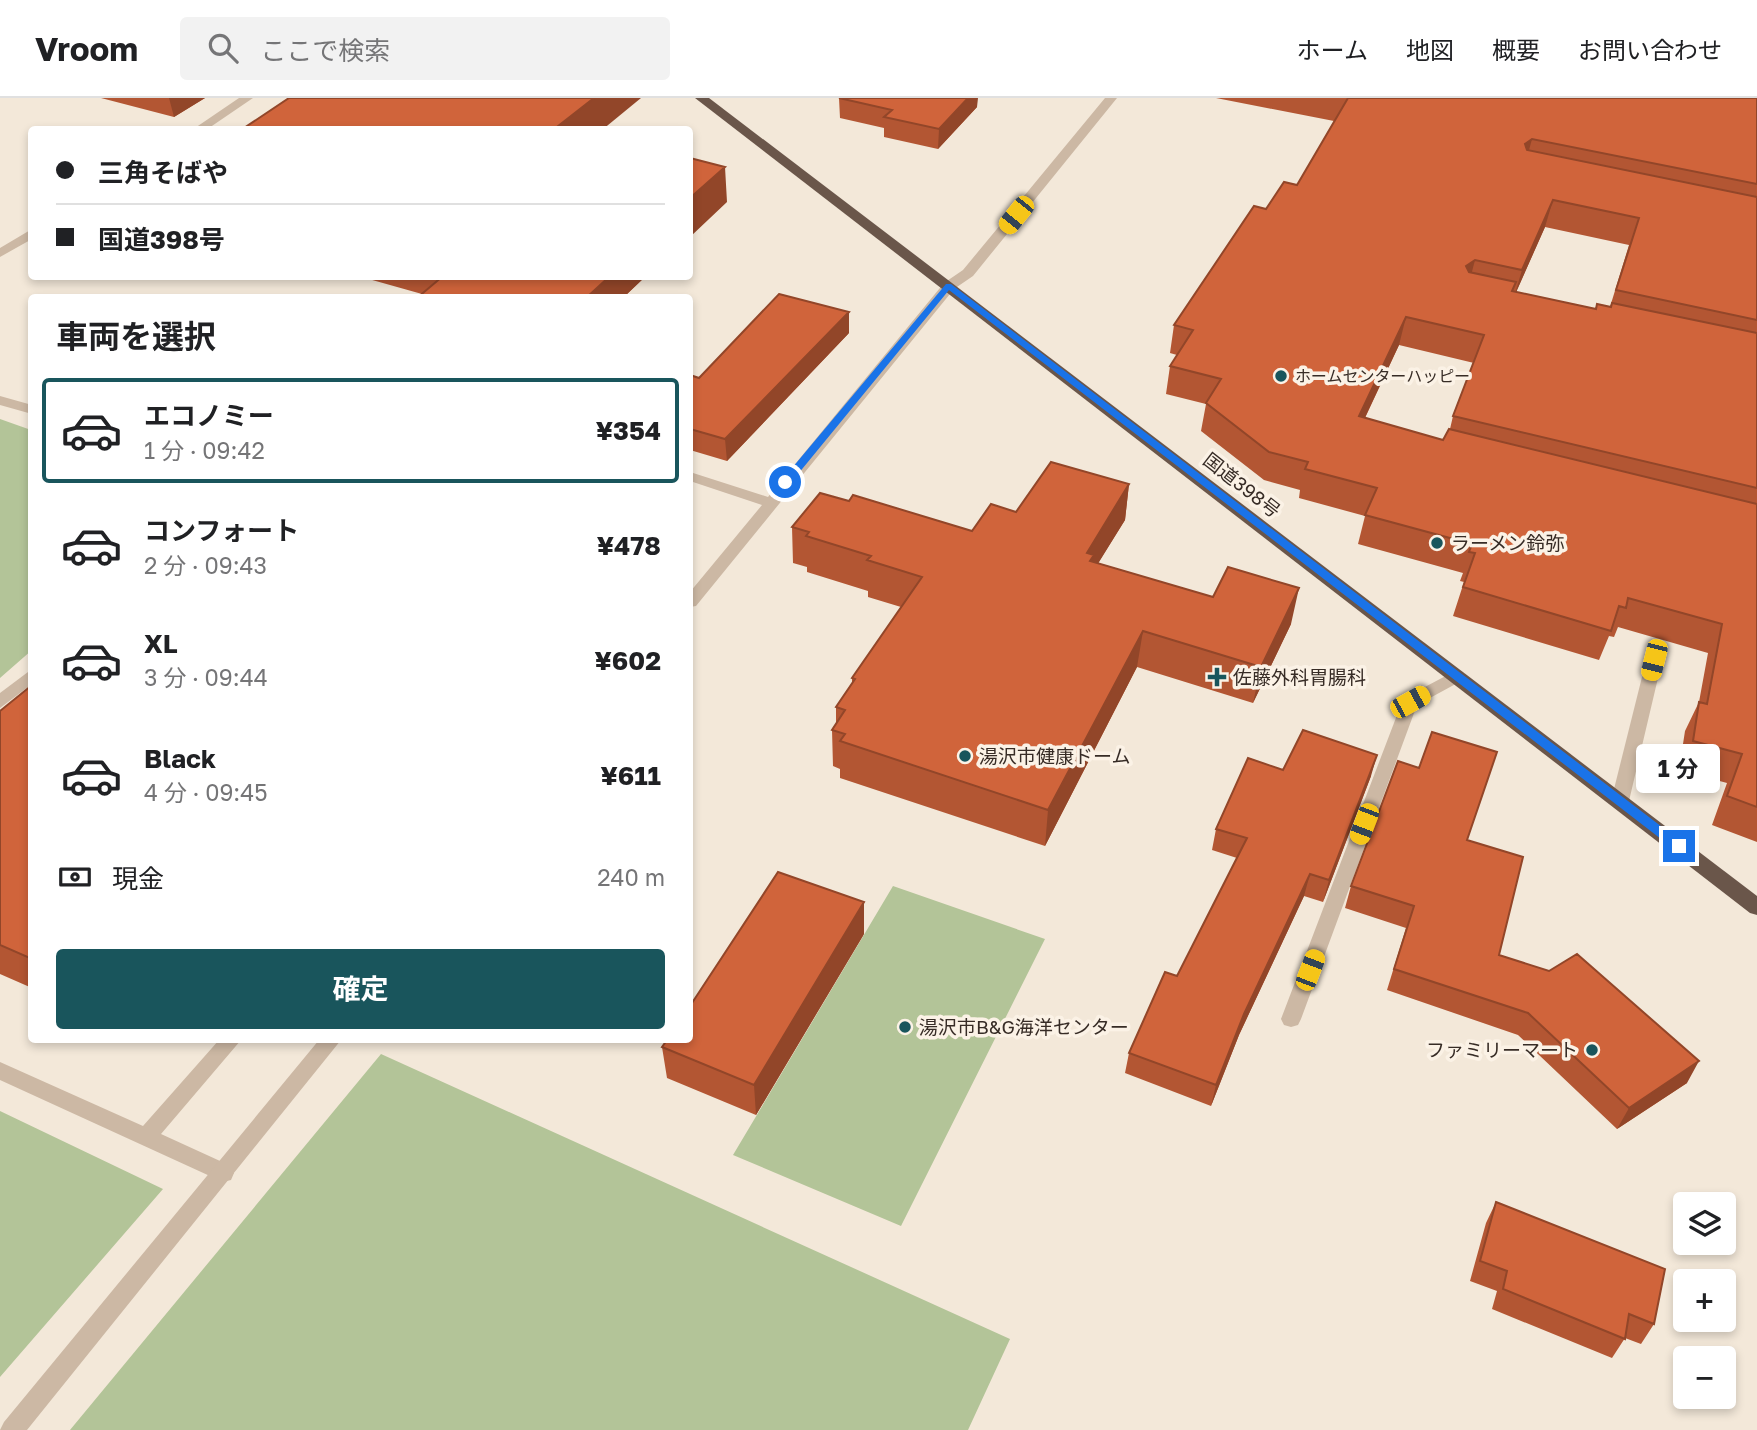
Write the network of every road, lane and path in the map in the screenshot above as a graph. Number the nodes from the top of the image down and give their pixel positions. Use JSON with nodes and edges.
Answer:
{"nodes":[{"id":1,"x":247,"y":98,"type":"edge"},
{"id":2,"x":701,"y":98,"type":"edge"},
{"id":3,"x":1111,"y":98,"type":"edge"},
{"id":4,"x":203,"y":126,"type":"edge"},
{"id":5,"x":28,"y":236,"type":"edge"},
{"id":6,"x":0,"y":253,"type":"edge"},
{"id":7,"x":948,"y":286,"type":"junction"},
{"id":8,"x":0,"y":400,"type":"edge"},
{"id":9,"x":28,"y":409,"type":"edge"},
{"id":10,"x":693,"y":477,"type":"edge"},
{"id":11,"x":769,"y":502,"type":"junction"},
{"id":12,"x":693,"y":598,"type":"edge"},
{"id":13,"x":1654,"y":660,"type":"dead end"},
{"id":14,"x":1457,"y":676,"type":"junction"},
{"id":15,"x":28,"y":678,"type":"edge"},
{"id":16,"x":0,"y":702,"type":"edge"},
{"id":17,"x":1620,"y":801,"type":"junction"},
{"id":18,"x":1757,"y":906,"type":"edge"},
{"id":19,"x":1291,"y":1018,"type":"dead end"},
{"id":20,"x":228,"y":1043,"type":"edge"},
{"id":21,"x":329,"y":1043,"type":"edge"},
{"id":22,"x":0,"y":1071,"type":"edge"},
{"id":23,"x":146,"y":1137,"type":"junction"},
{"id":24,"x":223,"y":1173,"type":"junction"},
{"id":25,"x":12,"y":1430,"type":"edge"}],
"edges":[{"from":1,"to":4,"type":"street"},
{"from":2,"to":7,"type":"highway","name":"国道398号"},
{"from":3,"to":7,"type":"street"},
{"from":5,"to":6,"type":"street"},
{"from":7,"to":11,"type":"street"},
{"from":7,"to":14,"type":"highway","name":"国道398号"},
{"from":8,"to":9,"type":"street"},
{"from":10,"to":11,"type":"street"},
{"from":11,"to":12,"type":"street"},
{"from":13,"to":17,"type":"street"},
{"from":14,"to":17,"type":"highway","name":"国道398号"},
{"from":14,"to":19,"type":"street"},
{"from":15,"to":16,"type":"street"},
{"from":17,"to":18,"type":"highway","name":"国道398号"},
{"from":20,"to":23,"type":"street"},
{"from":21,"to":24,"type":"street"},
{"from":22,"to":23,"type":"street"},
{"from":23,"to":24,"type":"street"},
{"from":24,"to":25,"type":"street"}]}
